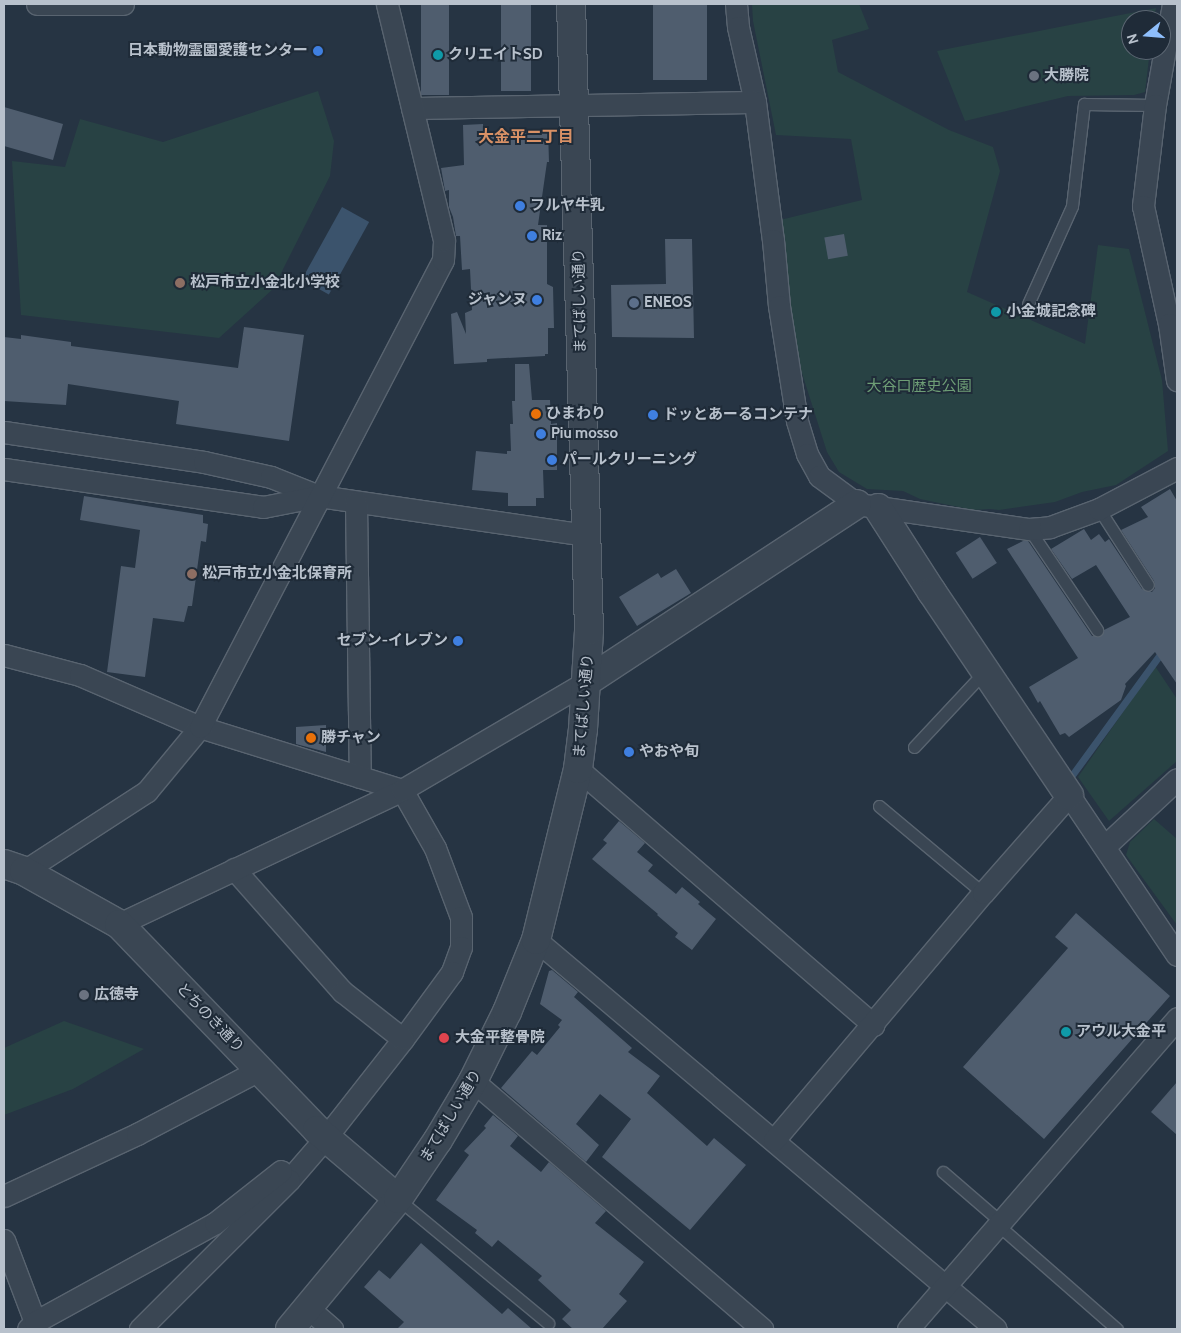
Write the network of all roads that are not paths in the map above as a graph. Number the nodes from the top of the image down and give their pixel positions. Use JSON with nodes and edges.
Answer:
{"nodes":[{"id":1,"x":37,"y":4,"type":"edge"},
{"id":2,"x":123,"y":4,"type":"edge"},
{"id":3,"x":387,"y":4,"type":"edge"},
{"id":4,"x":571,"y":4,"type":"edge"},
{"id":5,"x":736,"y":4,"type":"edge"},
{"id":6,"x":1173,"y":4,"type":"edge"},
{"id":7,"x":755,"y":102,"type":"junction"},
{"id":8,"x":575,"y":105,"type":"junction"},
{"id":9,"x":1155,"y":105,"type":"junction"},
{"id":10,"x":412,"y":108,"type":"junction"},
{"id":11,"x":1028,"y":304,"type":"dead end"},
{"id":12,"x":1175,"y":349,"type":"edge"},
{"id":13,"x":1177,"y":380,"type":"edge"},
{"id":14,"x":4,"y":432,"type":"edge"},
{"id":15,"x":1177,"y":468,"type":"edge"},
{"id":16,"x":4,"y":469,"type":"edge"},
{"id":17,"x":319,"y":496,"type":"junction"},
{"id":18,"x":356,"y":502,"type":"junction"},
{"id":19,"x":867,"y":506,"type":"junction"},
{"id":20,"x":1099,"y":509,"type":"junction"},
{"id":21,"x":1029,"y":529,"type":"junction"},
{"id":22,"x":585,"y":535,"type":"junction"},
{"id":23,"x":1148,"y":586,"type":"dead end"},
{"id":24,"x":1098,"y":630,"type":"dead end"},
{"id":25,"x":4,"y":655,"type":"edge"},
{"id":26,"x":985,"y":671,"type":"junction"},
{"id":27,"x":586,"y":682,"type":"junction"},
{"id":28,"x":200,"y":727,"type":"junction"},
{"id":29,"x":914,"y":747,"type":"dead end"},
{"id":30,"x":578,"y":769,"type":"junction"},
{"id":31,"x":360,"y":777,"type":"junction"},
{"id":32,"x":1177,"y":778,"type":"edge"},
{"id":33,"x":402,"y":790,"type":"junction"},
{"id":34,"x":1069,"y":795,"type":"junction"},
{"id":35,"x":879,"y":806,"type":"dead end"},
{"id":36,"x":1106,"y":846,"type":"junction"},
{"id":37,"x":14,"y":868,"type":"edge"},
{"id":38,"x":234,"y":869,"type":"junction"},
{"id":39,"x":983,"y":893,"type":"junction"},
{"id":40,"x":119,"y":924,"type":"junction"},
{"id":41,"x":536,"y":940,"type":"junction"},
{"id":42,"x":1177,"y":955,"type":"edge"},
{"id":43,"x":1177,"y":1018,"type":"edge"},
{"id":44,"x":874,"y":1025,"type":"junction"},
{"id":45,"x":403,"y":1038,"type":"junction"},
{"id":46,"x":259,"y":1070,"type":"junction"},
{"id":47,"x":473,"y":1081,"type":"junction"},
{"id":48,"x":774,"y":1140,"type":"junction"},
{"id":49,"x":320,"y":1144,"type":"junction"},
{"id":50,"x":944,"y":1172,"type":"dead end"},
{"id":51,"x":4,"y":1196,"type":"edge"},
{"id":52,"x":398,"y":1199,"type":"junction"},
{"id":53,"x":999,"y":1223,"type":"junction"},
{"id":54,"x":4,"y":1240,"type":"edge"},
{"id":55,"x":945,"y":1286,"type":"junction"},
{"id":56,"x":308,"y":1308,"type":"junction"},
{"id":57,"x":548,"y":1323,"type":"dead end"},
{"id":58,"x":32,"y":1326,"type":"edge"},
{"id":59,"x":140,"y":1329,"type":"edge"},
{"id":60,"x":290,"y":1329,"type":"edge"},
{"id":61,"x":332,"y":1329,"type":"edge"},
{"id":62,"x":762,"y":1329,"type":"edge"},
{"id":63,"x":908,"y":1329,"type":"edge"},
{"id":64,"x":996,"y":1329,"type":"edge"},
{"id":65,"x":1117,"y":1329,"type":"edge"}],
"edges":[{"from":1,"to":2,"type":"street"},
{"from":3,"to":10,"type":"street"},
{"from":4,"to":8,"type":"street","name":"まてばしい通り"},
{"from":5,"to":7,"type":"street"},
{"from":6,"to":9,"type":"street"},
{"from":7,"to":8,"type":"street"},
{"from":7,"to":19,"type":"street"},
{"from":8,"to":10,"type":"street"},
{"from":8,"to":22,"type":"street","name":"まてばしい通り"},
{"from":9,"to":11,"type":"lane"},
{"from":9,"to":12,"type":"street"},
{"from":10,"to":17,"type":"street"},
{"from":12,"to":13,"type":"street"},
{"from":14,"to":17,"type":"street"},
{"from":15,"to":20,"type":"street"},
{"from":16,"to":17,"type":"street"},
{"from":17,"to":18,"type":"street"},
{"from":17,"to":28,"type":"street"},
{"from":18,"to":22,"type":"street"},
{"from":18,"to":31,"type":"street"},
{"from":19,"to":21,"type":"street"},
{"from":19,"to":26,"type":"street"},
{"from":19,"to":27,"type":"street"},
{"from":20,"to":21,"type":"street"},
{"from":20,"to":23,"type":"lane"},
{"from":21,"to":24,"type":"lane"},
{"from":22,"to":27,"type":"street","name":"まてばしい通り"},
{"from":25,"to":28,"type":"street"},
{"from":26,"to":29,"type":"lane"},
{"from":26,"to":34,"type":"street"},
{"from":27,"to":30,"type":"street","name":"まてばしい通り"},
{"from":27,"to":33,"type":"street"},
{"from":28,"to":31,"type":"street"},
{"from":28,"to":37,"type":"street"},
{"from":30,"to":41,"type":"street","name":"まてばしい通り"},
{"from":30,"to":44,"type":"street"},
{"from":31,"to":33,"type":"street"},
{"from":32,"to":36,"type":"street"},
{"from":33,"to":38,"type":"street"},
{"from":33,"to":45,"type":"street"},
{"from":34,"to":36,"type":"street"},
{"from":34,"to":39,"type":"street"},
{"from":35,"to":39,"type":"lane"},
{"from":36,"to":42,"type":"street"},
{"from":37,"to":40,"type":"street","name":"とちのき通り"},
{"from":38,"to":40,"type":"street"},
{"from":38,"to":45,"type":"street"},
{"from":39,"to":44,"type":"street"},
{"from":40,"to":46,"type":"street","name":"とちのき通り"},
{"from":41,"to":47,"type":"street","name":"まてばしい通り"},
{"from":41,"to":48,"type":"street"},
{"from":43,"to":53,"type":"street"},
{"from":44,"to":48,"type":"street"},
{"from":45,"to":49,"type":"street"},
{"from":46,"to":49,"type":"street","name":"とちのき通り"},
{"from":46,"to":51,"type":"street"},
{"from":47,"to":52,"type":"street","name":"まてばしい通り"},
{"from":47,"to":62,"type":"street"},
{"from":48,"to":55,"type":"street"},
{"from":49,"to":52,"type":"street","name":"とちのき通り"},
{"from":49,"to":58,"type":"street"},
{"from":49,"to":59,"type":"street"},
{"from":50,"to":53,"type":"lane"},
{"from":52,"to":56,"type":"street","name":"まてばしい通り"},
{"from":52,"to":57,"type":"lane"},
{"from":53,"to":55,"type":"street"},
{"from":53,"to":65,"type":"lane"},
{"from":54,"to":58,"type":"street"},
{"from":55,"to":63,"type":"street"},
{"from":55,"to":64,"type":"street"},
{"from":56,"to":60,"type":"street","name":"まてばしい通り"},
{"from":56,"to":61,"type":"street"}]}
